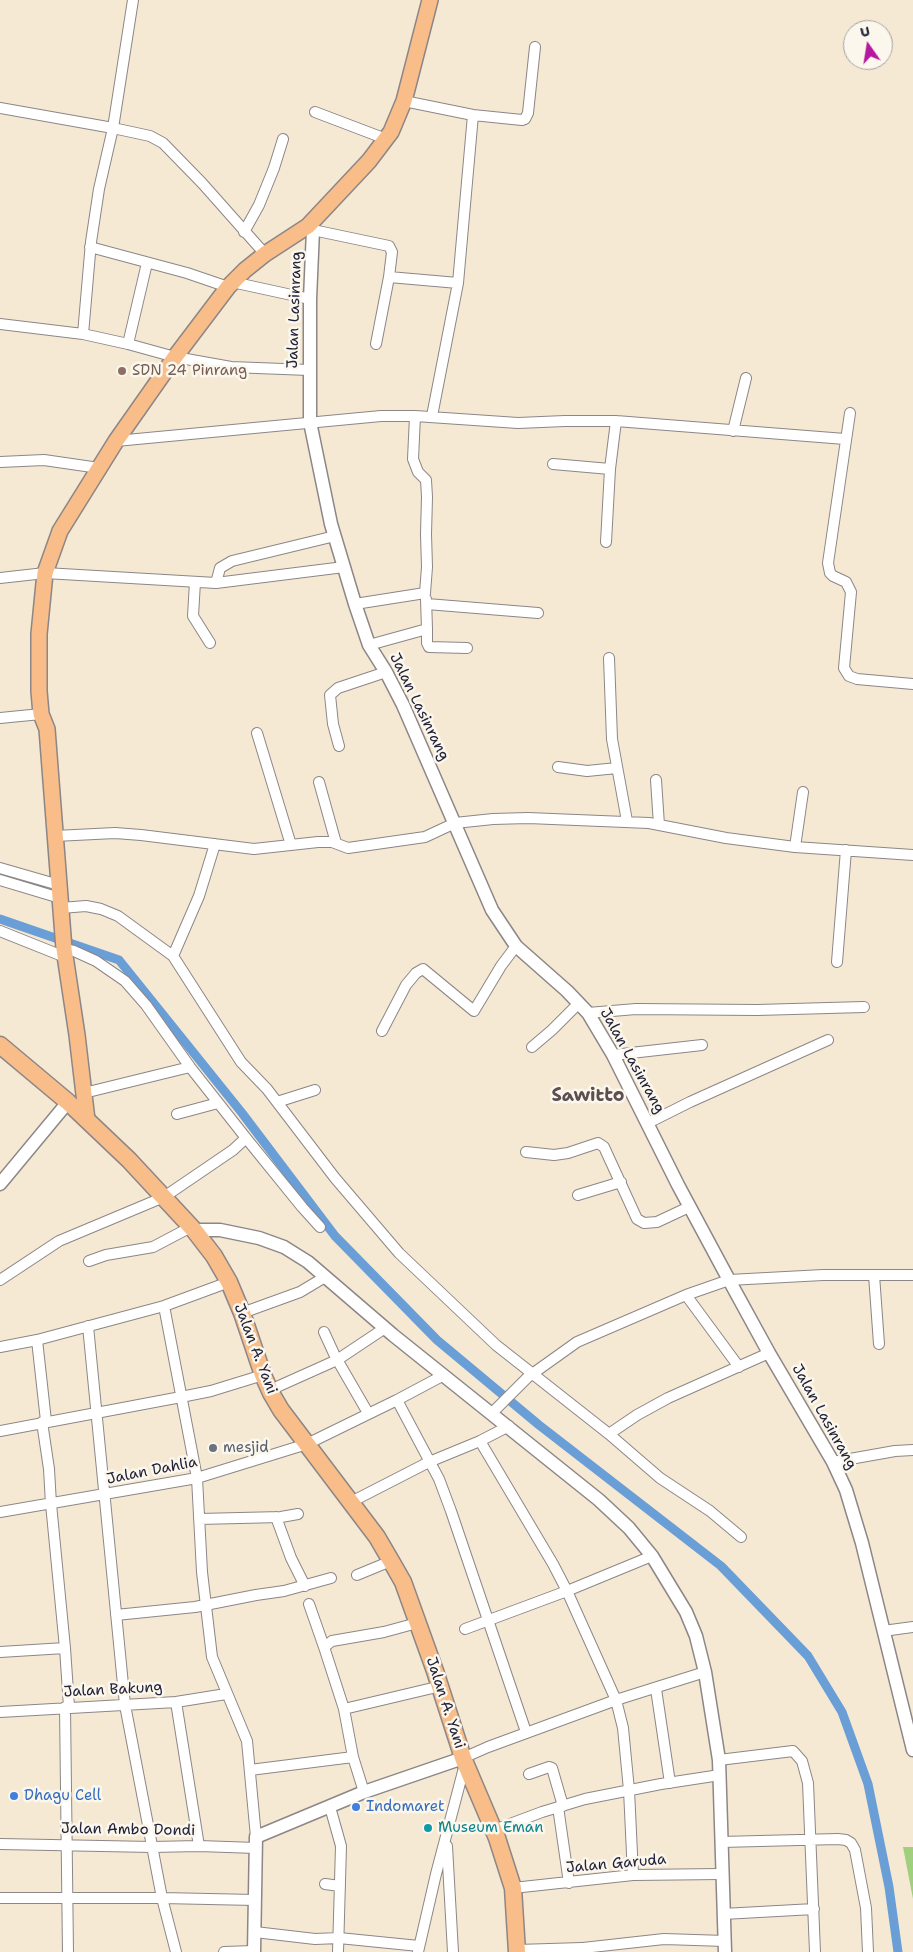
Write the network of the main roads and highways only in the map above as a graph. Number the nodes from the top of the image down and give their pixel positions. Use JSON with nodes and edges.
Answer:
{"nodes":[{"id":1,"x":430,"y":0,"type":"edge"},
{"id":2,"x":0,"y":1045,"type":"edge"},
{"id":3,"x":87,"y":1120,"type":"junction"},
{"id":4,"x":517,"y":1951,"type":"edge"}],
"edges":[{"from":1,"to":3,"type":"main road"},
{"from":2,"to":3,"type":"highway","name":"Jalan A. Yani"},
{"from":3,"to":4,"type":"highway","name":"Jalan A. Yani"}]}
